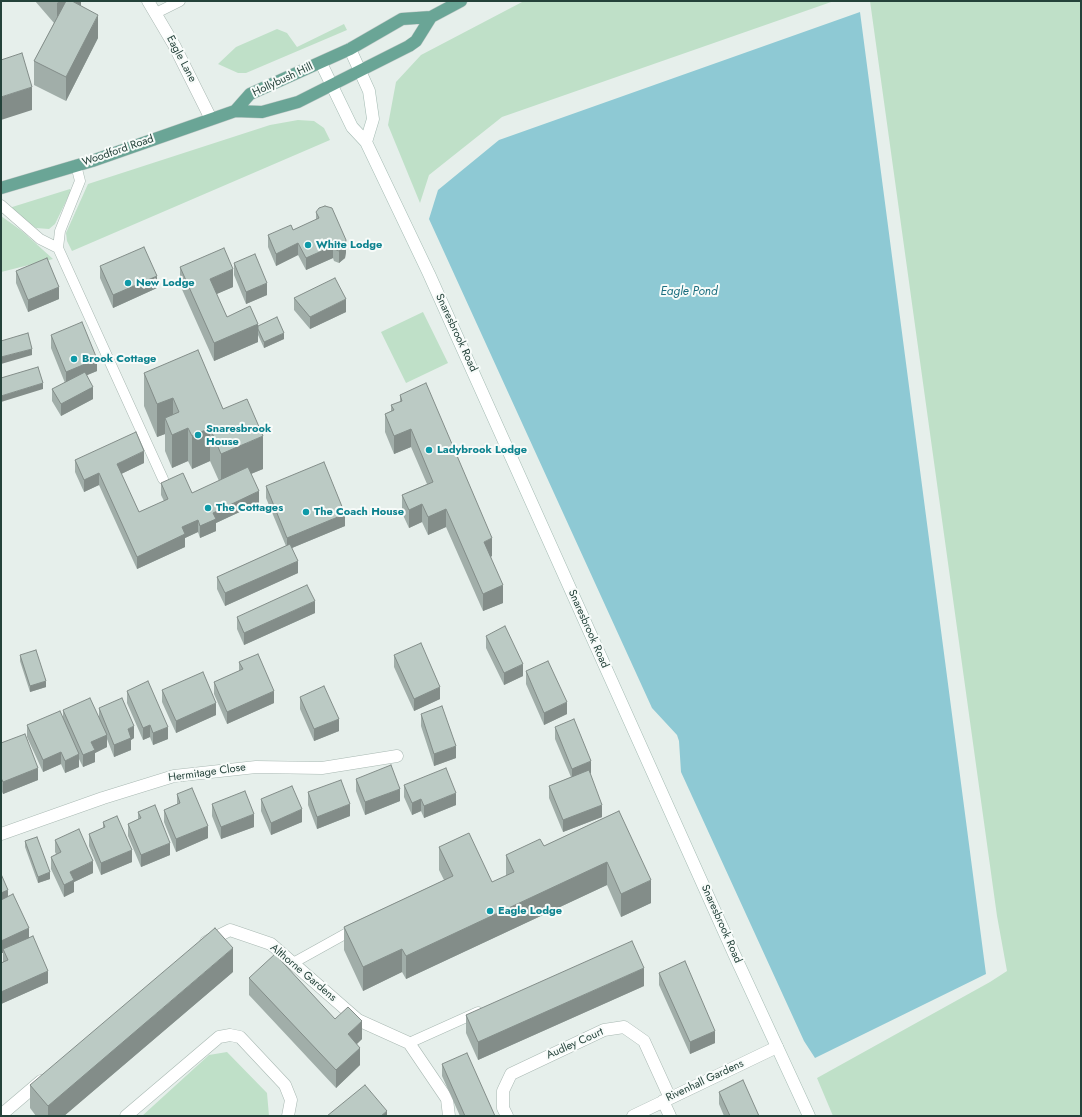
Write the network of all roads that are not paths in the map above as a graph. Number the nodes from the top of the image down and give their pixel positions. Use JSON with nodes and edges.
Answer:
{"nodes":[{"id":1,"x":148,"y":1,"type":"edge"},
{"id":2,"x":180,"y":1,"type":"edge"},
{"id":3,"x":461,"y":1,"type":"edge"},
{"id":4,"x":156,"y":13,"type":"junction"},
{"id":5,"x":431,"y":17,"type":"junction"},
{"id":6,"x":350,"y":48,"type":"junction"},
{"id":7,"x":321,"y":62,"type":"junction"},
{"id":8,"x":361,"y":71,"type":"junction"},
{"id":9,"x":332,"y":84,"type":"junction"},
{"id":10,"x":235,"y":111,"type":"junction"},
{"id":11,"x":211,"y":119,"type":"junction"},
{"id":12,"x":366,"y":142,"type":"junction"},
{"id":13,"x":76,"y":165,"type":"junction"},
{"id":14,"x":1,"y":188,"type":"edge"},
{"id":15,"x":1,"y":205,"type":"edge"},
{"id":16,"x":58,"y":248,"type":"junction"},
{"id":17,"x":163,"y":479,"type":"dead end"},
{"id":18,"x":398,"y":756,"type":"dead end"},
{"id":19,"x":1,"y":834,"type":"edge"},
{"id":20,"x":366,"y":922,"type":"edge"},
{"id":21,"x":195,"y":950,"type":"edge"},
{"id":22,"x":293,"y":963,"type":"junction"},
{"id":23,"x":489,"y":1007,"type":"edge"},
{"id":24,"x":409,"y":1043,"type":"junction"},
{"id":25,"x":777,"y":1047,"type":"junction"},
{"id":26,"x":48,"y":1075,"type":"edge"},
{"id":27,"x":666,"y":1100,"type":"junction"},
{"id":28,"x":1,"y":1115,"type":"edge"},
{"id":29,"x":126,"y":1116,"type":"edge"},
{"id":30,"x":288,"y":1116,"type":"edge"},
{"id":31,"x":449,"y":1116,"type":"edge"},
{"id":32,"x":507,"y":1116,"type":"edge"},
{"id":33,"x":632,"y":1116,"type":"edge"},
{"id":34,"x":670,"y":1116,"type":"edge"},
{"id":35,"x":809,"y":1116,"type":"edge"}],
"edges":[{"from":1,"to":4,"type":"street","name":"Eagle Lane"},
{"from":2,"to":4,"type":"lane"},
{"from":3,"to":5,"type":"main road","name":"Hollybush Hill"},
{"from":4,"to":11,"type":"street","name":"Eagle Lane"},
{"from":5,"to":6,"type":"main road","name":"Hollybush Hill"},
{"from":5,"to":8,"type":"main road","name":"Hollybush Hill"},
{"from":6,"to":7,"type":"main road","name":"Hollybush Hill"},
{"from":6,"to":8,"type":"street"},
{"from":7,"to":9,"type":"street","name":"Snaresbrook Road"},
{"from":7,"to":10,"type":"main road","name":"Hollybush Hill"},
{"from":8,"to":9,"type":"main road","name":"Hollybush Hill"},
{"from":8,"to":12,"type":"street"},
{"from":9,"to":10,"type":"main road","name":"Hollybush Hill"},
{"from":9,"to":12,"type":"street","name":"Snaresbrook Road"},
{"from":10,"to":11,"type":"main road","name":"Woodford Road"},
{"from":11,"to":13,"type":"main road","name":"Woodford Road"},
{"from":12,"to":25,"type":"street","name":"Snaresbrook Road"},
{"from":13,"to":14,"type":"main road","name":"Woodford Road"},
{"from":13,"to":16,"type":"lane"},
{"from":15,"to":16,"type":"lane"},
{"from":16,"to":17,"type":"lane"},
{"from":18,"to":19,"type":"street","name":"Hermitage Close"},
{"from":20,"to":22,"type":"lane"},
{"from":21,"to":22,"type":"street","name":"Althorne Gardens"},
{"from":22,"to":24,"type":"street","name":"Althorne Gardens"},
{"from":23,"to":24,"type":"lane"},
{"from":24,"to":31,"type":"street"},
{"from":25,"to":27,"type":"street","name":"Rivenhall Gardens"},
{"from":25,"to":35,"type":"street","name":"Snaresbrook Road"},
{"from":26,"to":28,"type":"street"},
{"from":27,"to":32,"type":"street","name":"Audley Court"},
{"from":27,"to":33,"type":"street","name":"Rivenhall Gardens"},
{"from":27,"to":34,"type":"street","name":"Audley Court"},
{"from":29,"to":30,"type":"street"}]}
